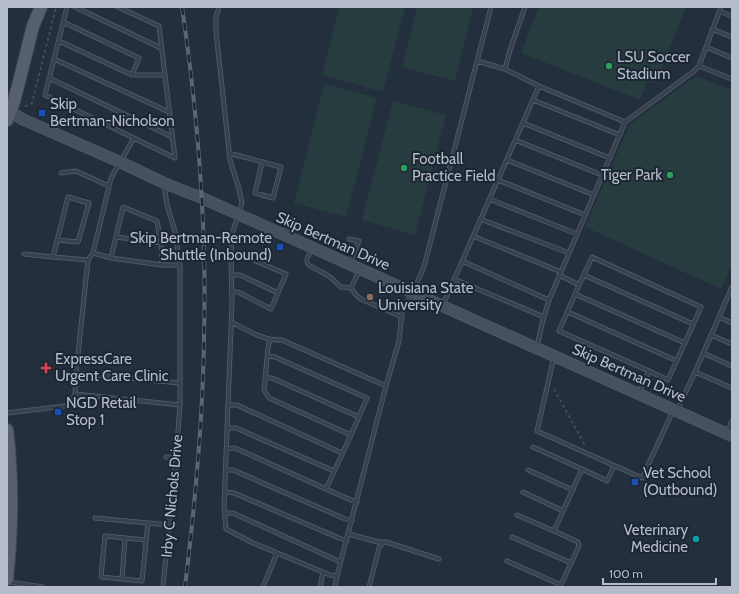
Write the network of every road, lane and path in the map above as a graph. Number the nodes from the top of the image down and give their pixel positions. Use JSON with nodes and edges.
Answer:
{"nodes":[{"id":1,"x":33,"y":7,"type":"edge"},
{"id":2,"x":41,"y":7,"type":"edge"},
{"id":3,"x":56,"y":7,"type":"edge"},
{"id":4,"x":67,"y":7,"type":"edge"},
{"id":5,"x":75,"y":7,"type":"edge"},
{"id":6,"x":118,"y":7,"type":"edge"},
{"id":7,"x":219,"y":7,"type":"edge"},
{"id":8,"x":491,"y":7,"type":"edge"},
{"id":9,"x":525,"y":7,"type":"edge"},
{"id":10,"x":720,"y":9,"type":"edge"},
{"id":11,"x":732,"y":16,"type":"edge"},
{"id":12,"x":63,"y":22,"type":"junction"},
{"id":13,"x":33,"y":26,"type":"junction"},
{"id":14,"x":712,"y":29,"type":"junction"},
{"id":15,"x":732,"y":37,"type":"edge"},
{"id":16,"x":59,"y":40,"type":"junction"},
{"id":17,"x":706,"y":47,"type":"junction"},
{"id":18,"x":161,"y":48,"type":"junction"},
{"id":19,"x":732,"y":58,"type":"edge"},
{"id":20,"x":54,"y":59,"type":"junction"},
{"id":21,"x":477,"y":61,"type":"junction"},
{"id":22,"x":699,"y":66,"type":"junction"},
{"id":23,"x":505,"y":69,"type":"junction"},
{"id":24,"x":132,"y":75,"type":"junction"},
{"id":25,"x":165,"y":75,"type":"junction"},
{"id":26,"x":49,"y":78,"type":"junction"},
{"id":27,"x":732,"y":79,"type":"edge"},
{"id":28,"x":539,"y":86,"type":"junction"},
{"id":29,"x":533,"y":100,"type":"junction"},
{"id":30,"x":25,"y":106,"type":"dead end"},
{"id":31,"x":169,"y":112,"type":"junction"},
{"id":32,"x":8,"y":114,"type":"edge"},
{"id":33,"x":625,"y":122,"type":"junction"},
{"id":34,"x":523,"y":123,"type":"junction"},
{"id":35,"x":620,"y":135,"type":"junction"},
{"id":36,"x":134,"y":138,"type":"junction"},
{"id":37,"x":172,"y":138,"type":"junction"},
{"id":38,"x":515,"y":140,"type":"junction"},
{"id":39,"x":229,"y":153,"type":"junction"},
{"id":40,"x":610,"y":158,"type":"junction"},
{"id":41,"x":507,"y":160,"type":"junction"},
{"id":42,"x":120,"y":162,"type":"junction"},
{"id":43,"x":262,"y":162,"type":"junction"},
{"id":44,"x":61,"y":173,"type":"dead end"},
{"id":45,"x":602,"y":175,"type":"junction"},
{"id":46,"x":498,"y":180,"type":"junction"},
{"id":47,"x":164,"y":183,"type":"junction"},
{"id":48,"x":109,"y":186,"type":"junction"},
{"id":49,"x":594,"y":195,"type":"junction"},
{"id":50,"x":489,"y":199,"type":"junction"},
{"id":51,"x":238,"y":214,"type":"junction"},
{"id":52,"x":586,"y":215,"type":"junction"},
{"id":53,"x":291,"y":219,"type":"dead end"},
{"id":54,"x":480,"y":219,"type":"junction"},
{"id":55,"x":577,"y":234,"type":"junction"},
{"id":56,"x":284,"y":235,"type":"junction"},
{"id":57,"x":473,"y":236,"type":"junction"},
{"id":58,"x":116,"y":237,"type":"junction"},
{"id":59,"x":348,"y":239,"type":"dead end"},
{"id":60,"x":57,"y":240,"type":"junction"},
{"id":61,"x":162,"y":243,"type":"junction"},
{"id":62,"x":312,"y":247,"type":"junction"},
{"id":63,"x":569,"y":252,"type":"junction"},
{"id":64,"x":93,"y":253,"type":"junction"},
{"id":65,"x":24,"y":254,"type":"dead end"},
{"id":66,"x":231,"y":254,"type":"junction"},
{"id":67,"x":53,"y":257,"type":"junction"},
{"id":68,"x":111,"y":258,"type":"junction"},
{"id":69,"x":88,"y":260,"type":"junction"},
{"id":70,"x":462,"y":261,"type":"junction"},
{"id":71,"x":162,"y":265,"type":"junction"},
{"id":72,"x":180,"y":265,"type":"junction"},
{"id":73,"x":354,"y":266,"type":"junction"},
{"id":74,"x":560,"y":273,"type":"junction"},
{"id":75,"x":231,"y":275,"type":"junction"},
{"id":76,"x":584,"y":275,"type":"junction"},
{"id":77,"x":454,"y":279,"type":"junction"},
{"id":78,"x":579,"y":285,"type":"junction"},
{"id":79,"x":732,"y":287,"type":"edge"},
{"id":80,"x":352,"y":288,"type":"junction"},
{"id":81,"x":232,"y":292,"type":"junction"},
{"id":82,"x":278,"y":292,"type":"junction"},
{"id":83,"x":412,"y":292,"type":"junction"},
{"id":84,"x":575,"y":294,"type":"junction"},
{"id":85,"x":727,"y":298,"type":"junction"},
{"id":86,"x":549,"y":300,"type":"junction"},
{"id":87,"x":732,"y":300,"type":"edge"},
{"id":88,"x":443,"y":306,"type":"junction"},
{"id":89,"x":568,"y":312,"type":"junction"},
{"id":90,"x":544,"y":317,"type":"junction"},
{"id":91,"x":719,"y":317,"type":"junction"},
{"id":92,"x":402,"y":318,"type":"junction"},
{"id":93,"x":231,"y":322,"type":"junction"},
{"id":94,"x":732,"y":323,"type":"edge"},
{"id":95,"x":693,"y":324,"type":"junction"},
{"id":96,"x":711,"y":335,"type":"junction"},
{"id":97,"x":270,"y":339,"type":"junction"},
{"id":98,"x":685,"y":343,"type":"junction"},
{"id":99,"x":732,"y":344,"type":"edge"},
{"id":100,"x":537,"y":348,"type":"junction"},
{"id":101,"x":703,"y":353,"type":"junction"},
{"id":102,"x":268,"y":356,"type":"junction"},
{"id":103,"x":554,"y":356,"type":"junction"},
{"id":104,"x":677,"y":361,"type":"junction"},
{"id":105,"x":732,"y":366,"type":"edge"},
{"id":106,"x":648,"y":371,"type":"junction"},
{"id":107,"x":695,"y":372,"type":"junction"},
{"id":108,"x":76,"y":373,"type":"junction"},
{"id":109,"x":265,"y":378,"type":"junction"},
{"id":110,"x":180,"y":382,"type":"junction"},
{"id":111,"x":386,"y":386,"type":"junction"},
{"id":112,"x":732,"y":388,"type":"edge"},
{"id":113,"x":554,"y":389,"type":"dead end"},
{"id":114,"x":75,"y":394,"type":"junction"},
{"id":115,"x":639,"y":394,"type":"junction"},
{"id":116,"x":180,"y":404,"type":"junction"},
{"id":117,"x":228,"y":404,"type":"junction"},
{"id":118,"x":675,"y":411,"type":"junction"},
{"id":119,"x":7,"y":413,"type":"edge"},
{"id":120,"x":359,"y":417,"type":"junction"},
{"id":121,"x":732,"y":421,"type":"edge"},
{"id":122,"x":227,"y":428,"type":"junction"},
{"id":123,"x":7,"y":430,"type":"edge"},
{"id":124,"x":351,"y":435,"type":"junction"},
{"id":125,"x":729,"y":435,"type":"edge"},
{"id":126,"x":533,"y":447,"type":"dead end"},
{"id":127,"x":226,"y":448,"type":"junction"},
{"id":128,"x":586,"y":448,"type":"dead end"},
{"id":129,"x":342,"y":453,"type":"junction"},
{"id":130,"x":166,"y":457,"type":"dead end"},
{"id":131,"x":176,"y":458,"type":"junction"},
{"id":132,"x":614,"y":466,"type":"junction"},
{"id":133,"x":582,"y":469,"type":"junction"},
{"id":134,"x":226,"y":470,"type":"junction"},
{"id":135,"x":528,"y":470,"type":"dead end"},
{"id":136,"x":334,"y":471,"type":"junction"},
{"id":137,"x":9,"y":476,"type":"edge"},
{"id":138,"x":326,"y":489,"type":"junction"},
{"id":139,"x":573,"y":490,"type":"junction"},
{"id":140,"x":225,"y":492,"type":"junction"},
{"id":141,"x":523,"y":492,"type":"dead end"},
{"id":142,"x":357,"y":502,"type":"junction"},
{"id":143,"x":563,"y":511,"type":"junction"},
{"id":144,"x":225,"y":513,"type":"junction"},
{"id":145,"x":517,"y":515,"type":"dead end"},
{"id":146,"x":95,"y":518,"type":"dead end"},
{"id":147,"x":352,"y":521,"type":"junction"},
{"id":148,"x":148,"y":523,"type":"junction"},
{"id":149,"x":169,"y":525,"type":"junction"},
{"id":150,"x":554,"y":531,"type":"junction"},
{"id":151,"x":348,"y":534,"type":"junction"},
{"id":152,"x":512,"y":537,"type":"dead end"},
{"id":153,"x":125,"y":538,"type":"junction"},
{"id":154,"x":146,"y":540,"type":"junction"},
{"id":155,"x":347,"y":541,"type":"junction"},
{"id":156,"x":384,"y":542,"type":"junction"},
{"id":157,"x":277,"y":553,"type":"junction"},
{"id":158,"x":439,"y":559,"type":"dead end"},
{"id":159,"x":341,"y":561,"type":"junction"},
{"id":160,"x":507,"y":561,"type":"dead end"},
{"id":161,"x":571,"y":563,"type":"junction"},
{"id":162,"x":323,"y":572,"type":"junction"},
{"id":163,"x":338,"y":576,"type":"junction"},
{"id":164,"x":122,"y":579,"type":"junction"},
{"id":165,"x":7,"y":580,"type":"edge"},
{"id":166,"x":561,"y":586,"type":"edge"},
{"id":167,"x":44,"y":587,"type":"edge"},
{"id":168,"x":163,"y":587,"type":"edge"},
{"id":169,"x":263,"y":587,"type":"edge"},
{"id":170,"x":320,"y":587,"type":"edge"},
{"id":171,"x":335,"y":587,"type":"edge"},
{"id":172,"x":369,"y":587,"type":"edge"}],
"edges":[{"from":1,"to":13,"type":"main road"},
{"from":2,"to":13,"type":"main road"},
{"from":3,"to":30,"type":"path"},
{"from":4,"to":12,"type":"lane"},
{"from":5,"to":18,"type":"lane"},
{"from":6,"to":18,"type":"lane"},
{"from":7,"to":39,"type":"lane"},
{"from":8,"to":21,"type":"lane"},
{"from":9,"to":23,"type":"lane"},
{"from":10,"to":11,"type":"lane"},
{"from":10,"to":14,"type":"lane"},
{"from":12,"to":16,"type":"lane"},
{"from":12,"to":24,"type":"lane"},
{"from":13,"to":32,"type":"main road"},
{"from":14,"to":15,"type":"lane"},
{"from":14,"to":17,"type":"lane"},
{"from":16,"to":20,"type":"lane"},
{"from":16,"to":24,"type":"lane"},
{"from":17,"to":19,"type":"lane"},
{"from":17,"to":22,"type":"lane"},
{"from":18,"to":25,"type":"lane"},
{"from":20,"to":26,"type":"lane"},
{"from":20,"to":31,"type":"lane"},
{"from":21,"to":23,"type":"lane"},
{"from":21,"to":83,"type":"lane"},
{"from":22,"to":27,"type":"lane"},
{"from":22,"to":33,"type":"lane"},
{"from":23,"to":28,"type":"lane"},
{"from":24,"to":25,"type":"lane"},
{"from":25,"to":31,"type":"lane"},
{"from":26,"to":36,"type":"lane"},
{"from":26,"to":37,"type":"lane"},
{"from":28,"to":29,"type":"lane"},
{"from":28,"to":33,"type":"lane"},
{"from":29,"to":34,"type":"lane"},
{"from":29,"to":35,"type":"lane"},
{"from":31,"to":37,"type":"lane"},
{"from":32,"to":42,"type":"street","name":"Skip Bertman Drive"},
{"from":33,"to":35,"type":"lane"},
{"from":34,"to":38,"type":"lane"},
{"from":34,"to":40,"type":"lane"},
{"from":35,"to":40,"type":"lane"},
{"from":36,"to":37,"type":"lane"},
{"from":36,"to":42,"type":"lane"},
{"from":38,"to":41,"type":"lane"},
{"from":38,"to":45,"type":"lane"},
{"from":39,"to":43,"type":"lane"},
{"from":39,"to":51,"type":"lane"},
{"from":40,"to":45,"type":"lane"},
{"from":41,"to":46,"type":"lane"},
{"from":41,"to":49,"type":"lane"},
{"from":42,"to":47,"type":"street","name":"Skip Bertman Drive"},
{"from":42,"to":48,"type":"lane"},
{"from":43,"to":43,"type":"lane"},
{"from":44,"to":48,"type":"lane"},
{"from":45,"to":49,"type":"lane"},
{"from":46,"to":50,"type":"lane"},
{"from":46,"to":52,"type":"lane"},
{"from":47,"to":51,"type":"street","name":"Skip Bertman Drive"},
{"from":47,"to":72,"type":"lane","name":"Irby C Nichols Drive"},
{"from":48,"to":64,"type":"lane"},
{"from":49,"to":52,"type":"lane"},
{"from":50,"to":54,"type":"lane"},
{"from":50,"to":55,"type":"lane"},
{"from":51,"to":56,"type":"street","name":"Skip Bertman Drive"},
{"from":51,"to":66,"type":"lane"},
{"from":52,"to":55,"type":"lane"},
{"from":53,"to":56,"type":"lane"},
{"from":54,"to":57,"type":"lane"},
{"from":54,"to":63,"type":"lane"},
{"from":55,"to":63,"type":"lane"},
{"from":56,"to":62,"type":"street","name":"Skip Bertman Drive"},
{"from":57,"to":70,"type":"lane"},
{"from":57,"to":74,"type":"lane"},
{"from":58,"to":61,"type":"lane"},
{"from":58,"to":61,"type":"lane"},
{"from":58,"to":68,"type":"lane"},
{"from":59,"to":73,"type":"lane"},
{"from":60,"to":60,"type":"lane"},
{"from":60,"to":67,"type":"lane"},
{"from":61,"to":71,"type":"lane"},
{"from":62,"to":73,"type":"street","name":"Skip Bertman Drive"},
{"from":62,"to":80,"type":"lane"},
{"from":63,"to":74,"type":"lane"},
{"from":64,"to":68,"type":"lane"},
{"from":64,"to":69,"type":"lane"},
{"from":65,"to":67,"type":"lane"},
{"from":66,"to":75,"type":"lane"},
{"from":66,"to":82,"type":"lane"},
{"from":67,"to":69,"type":"lane"},
{"from":68,"to":71,"type":"lane"},
{"from":69,"to":108,"type":"lane"},
{"from":70,"to":77,"type":"lane"},
{"from":70,"to":86,"type":"lane"},
{"from":71,"to":72,"type":"lane"},
{"from":72,"to":110,"type":"lane","name":"Irby C Nichols Drive"},
{"from":73,"to":80,"type":"lane"},
{"from":73,"to":83,"type":"street","name":"Skip Bertman Drive"},
{"from":74,"to":78,"type":"lane"},
{"from":74,"to":86,"type":"lane"},
{"from":75,"to":81,"type":"lane"},
{"from":75,"to":82,"type":"lane"},
{"from":76,"to":78,"type":"lane"},
{"from":76,"to":95,"type":"lane"},
{"from":76,"to":95,"type":"lane"},
{"from":77,"to":88,"type":"lane"},
{"from":77,"to":90,"type":"lane"},
{"from":78,"to":84,"type":"lane"},
{"from":79,"to":85,"type":"lane"},
{"from":80,"to":92,"type":"lane"},
{"from":81,"to":82,"type":"lane"},
{"from":81,"to":93,"type":"lane"},
{"from":83,"to":88,"type":"street","name":"Skip Bertman Drive"},
{"from":83,"to":92,"type":"lane"},
{"from":84,"to":89,"type":"lane"},
{"from":84,"to":98,"type":"lane"},
{"from":85,"to":87,"type":"lane"},
{"from":85,"to":91,"type":"lane"},
{"from":86,"to":90,"type":"lane"},
{"from":88,"to":100,"type":"street","name":"Skip Bertman Drive"},
{"from":89,"to":104,"type":"lane"},
{"from":89,"to":106,"type":"lane"},
{"from":90,"to":100,"type":"lane"},
{"from":91,"to":94,"type":"lane"},
{"from":91,"to":96,"type":"lane"},
{"from":92,"to":111,"type":"lane"},
{"from":93,"to":97,"type":"lane"},
{"from":93,"to":117,"type":"lane"},
{"from":95,"to":98,"type":"lane"},
{"from":96,"to":99,"type":"lane"},
{"from":96,"to":101,"type":"lane"},
{"from":97,"to":102,"type":"lane"},
{"from":97,"to":111,"type":"lane"},
{"from":98,"to":104,"type":"lane"},
{"from":100,"to":103,"type":"street","name":"Skip Bertman Drive"},
{"from":101,"to":105,"type":"lane"},
{"from":101,"to":107,"type":"lane"},
{"from":102,"to":109,"type":"lane"},
{"from":102,"to":120,"type":"lane"},
{"from":103,"to":115,"type":"street","name":"Skip Bertman Drive"},
{"from":103,"to":132,"type":"lane"},
{"from":104,"to":106,"type":"lane"},
{"from":106,"to":115,"type":"lane"},
{"from":107,"to":112,"type":"lane"},
{"from":107,"to":118,"type":"lane"},
{"from":108,"to":110,"type":"lane"},
{"from":108,"to":114,"type":"lane"},
{"from":109,"to":120,"type":"lane"},
{"from":109,"to":124,"type":"lane"},
{"from":110,"to":116,"type":"lane","name":"Irby C Nichols Drive"},
{"from":111,"to":142,"type":"lane"},
{"from":113,"to":128,"type":"path"},
{"from":114,"to":116,"type":"lane"},
{"from":114,"to":119,"type":"lane"},
{"from":115,"to":118,"type":"street","name":"Skip Bertman Drive"},
{"from":116,"to":131,"type":"lane","name":"Irby C Nichols Drive"},
{"from":117,"to":122,"type":"lane"},
{"from":117,"to":129,"type":"lane"},
{"from":118,"to":125,"type":"street","name":"Skip Bertman Drive"},
{"from":118,"to":132,"type":"lane"},
{"from":120,"to":124,"type":"lane"},
{"from":121,"to":125,"type":"lane"},
{"from":122,"to":127,"type":"lane"},
{"from":122,"to":136,"type":"lane"},
{"from":123,"to":137,"type":"main road"},
{"from":124,"to":129,"type":"lane"},
{"from":126,"to":133,"type":"lane"},
{"from":127,"to":134,"type":"lane"},
{"from":127,"to":138,"type":"lane"},
{"from":129,"to":136,"type":"lane"},
{"from":130,"to":131,"type":"lane"},
{"from":131,"to":149,"type":"lane","name":"Irby C Nichols Drive"},
{"from":132,"to":133,"type":"lane"},
{"from":133,"to":139,"type":"lane"},
{"from":134,"to":140,"type":"lane"},
{"from":134,"to":147,"type":"lane"},
{"from":135,"to":139,"type":"lane"},
{"from":136,"to":138,"type":"lane"},
{"from":137,"to":165,"type":"main road"},
{"from":138,"to":142,"type":"lane"},
{"from":139,"to":143,"type":"lane"},
{"from":140,"to":144,"type":"lane"},
{"from":140,"to":155,"type":"lane"},
{"from":141,"to":143,"type":"lane"},
{"from":142,"to":147,"type":"lane"},
{"from":143,"to":150,"type":"lane"},
{"from":144,"to":157,"type":"lane"},
{"from":144,"to":159,"type":"lane"},
{"from":145,"to":150,"type":"lane"},
{"from":146,"to":148,"type":"lane"},
{"from":147,"to":151,"type":"lane"},
{"from":148,"to":149,"type":"lane"},
{"from":148,"to":154,"type":"lane"},
{"from":149,"to":168,"type":"lane","name":"Irby C Nichols Drive"},
{"from":150,"to":161,"type":"lane"},
{"from":151,"to":155,"type":"lane"},
{"from":151,"to":156,"type":"lane"},
{"from":152,"to":161,"type":"lane"},
{"from":153,"to":154,"type":"lane"},
{"from":153,"to":164,"type":"lane"},
{"from":153,"to":164,"type":"lane"},
{"from":154,"to":164,"type":"lane"},
{"from":155,"to":159,"type":"lane"},
{"from":156,"to":158,"type":"lane"},
{"from":156,"to":172,"type":"lane"},
{"from":157,"to":162,"type":"lane"},
{"from":157,"to":169,"type":"lane"},
{"from":159,"to":163,"type":"lane"},
{"from":160,"to":166,"type":"lane"},
{"from":161,"to":166,"type":"lane"},
{"from":162,"to":163,"type":"lane"},
{"from":162,"to":170,"type":"lane"},
{"from":163,"to":171,"type":"lane"},
{"from":165,"to":167,"type":"lane"}]}
